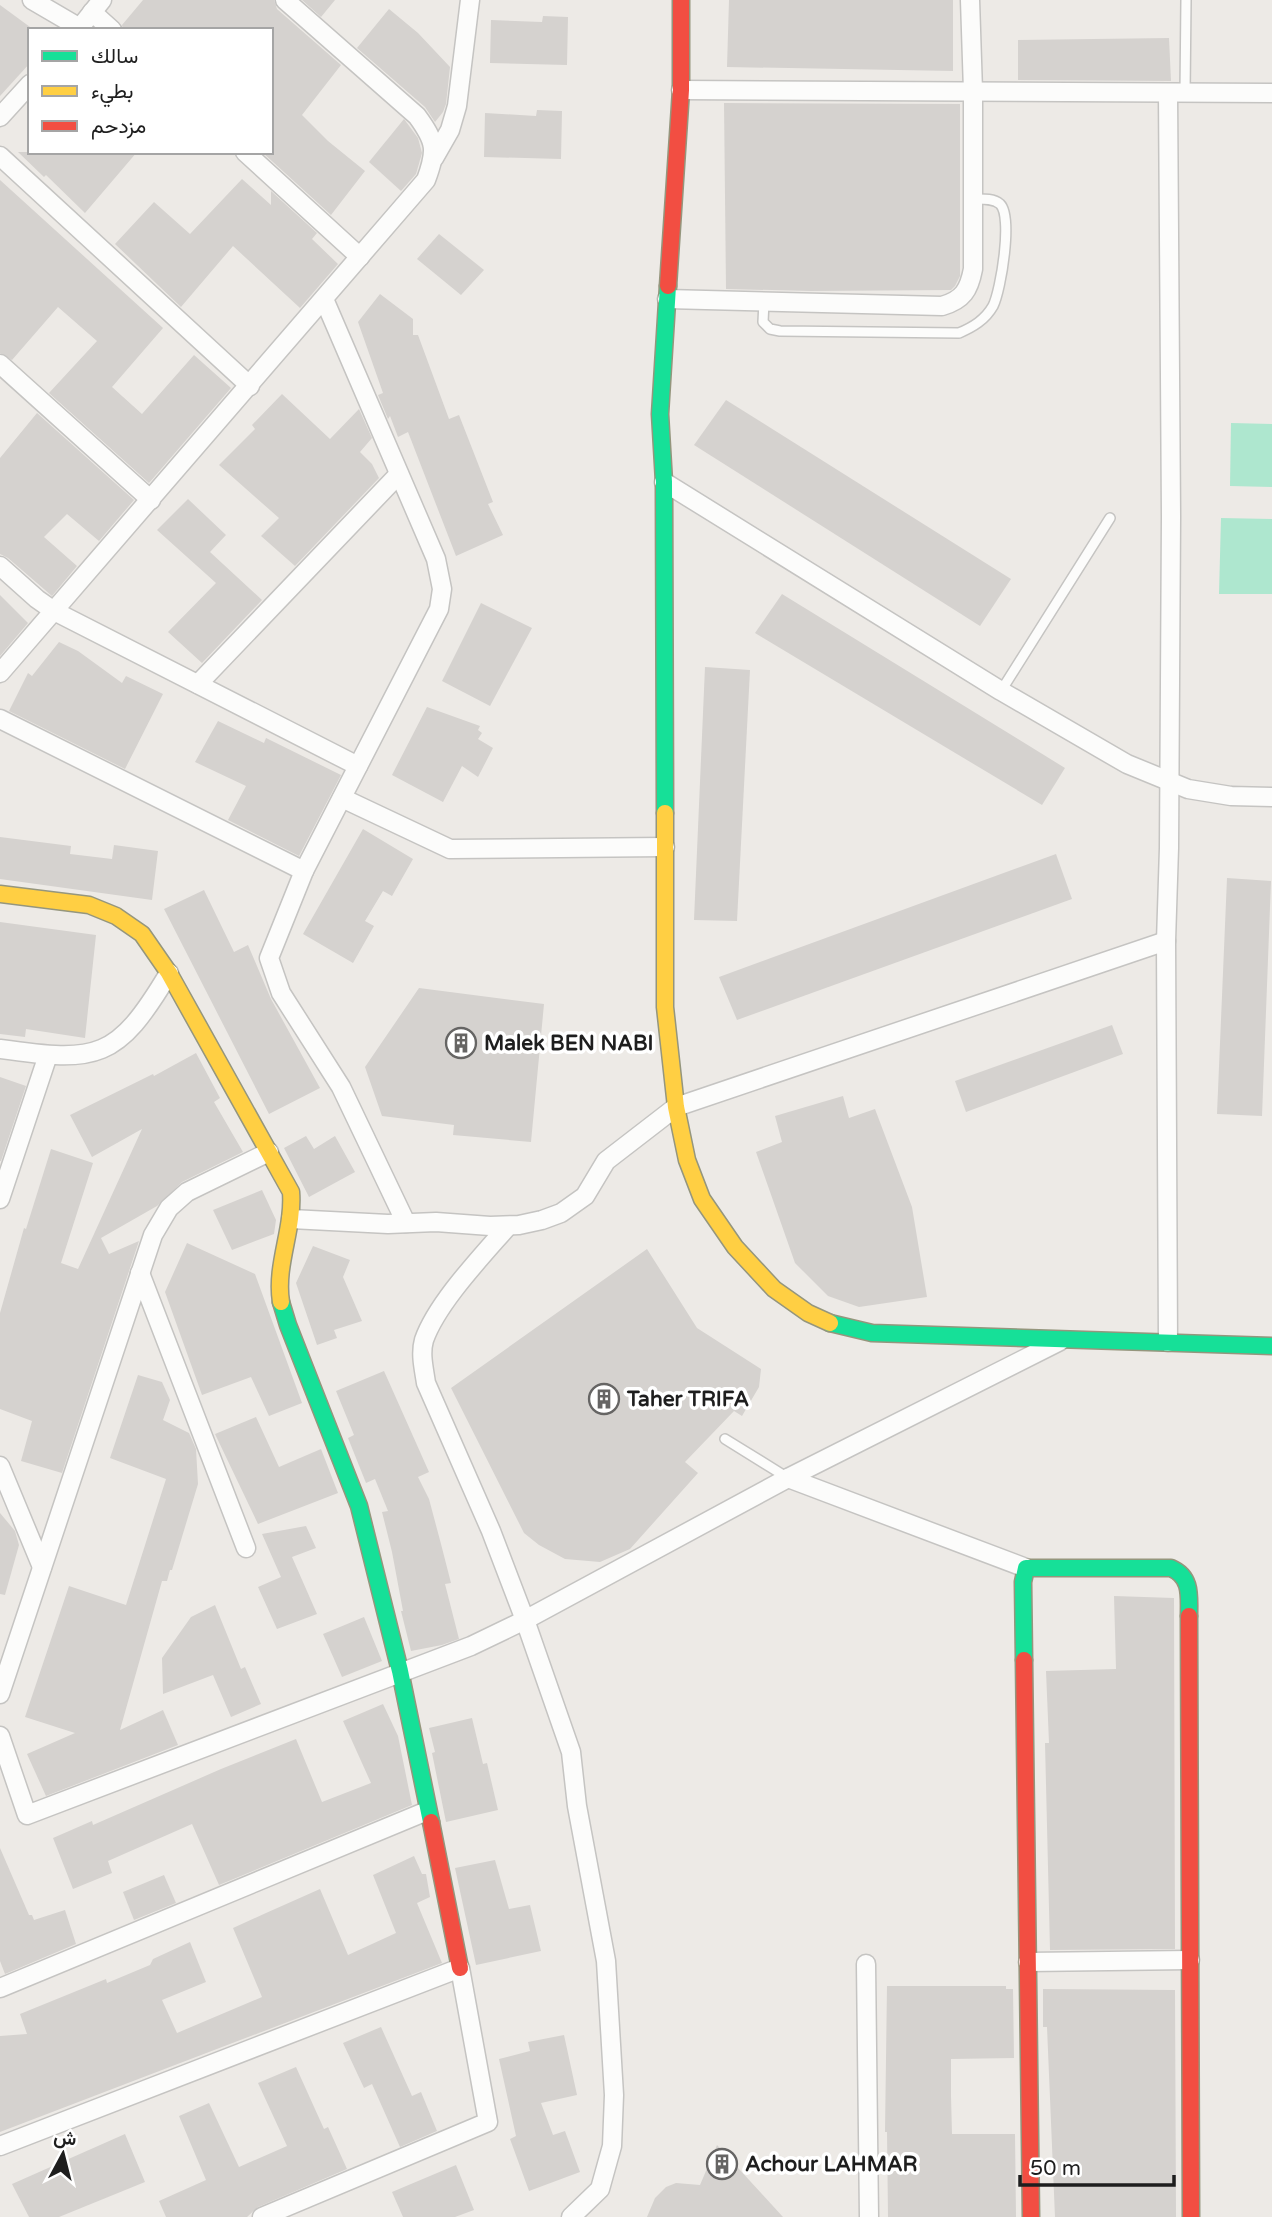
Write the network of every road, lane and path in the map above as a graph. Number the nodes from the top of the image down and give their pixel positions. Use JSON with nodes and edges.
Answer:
{"nodes":[{"id":1,"x":32,"y":0,"type":"edge"},
{"id":2,"x":285,"y":0,"type":"edge"},
{"id":3,"x":470,"y":0,"type":"edge"},
{"id":4,"x":681,"y":0,"type":"edge"},
{"id":5,"x":970,"y":0,"type":"edge"},
{"id":6,"x":1186,"y":0,"type":"edge"},
{"id":7,"x":97,"y":6,"type":"edge"},
{"id":8,"x":77,"y":28,"type":"edge"},
{"id":9,"x":80,"y":28,"type":"edge"},
{"id":10,"x":110,"y":28,"type":"edge"},
{"id":11,"x":28,"y":86,"type":"edge"},
{"id":12,"x":681,"y":90,"type":"junction"},
{"id":13,"x":974,"y":91,"type":"junction"},
{"id":14,"x":1176,"y":93,"type":"junction"},
{"id":15,"x":1272,"y":93,"type":"edge"},
{"id":16,"x":0,"y":117,"type":"edge"},
{"id":17,"x":247,"y":154,"type":"edge"},
{"id":18,"x":0,"y":156,"type":"edge"},
{"id":19,"x":434,"y":158,"type":"junction"},
{"id":20,"x":973,"y":199,"type":"junction"},
{"id":21,"x":360,"y":257,"type":"junction"},
{"id":22,"x":324,"y":299,"type":"junction"},
{"id":23,"x":667,"y":299,"type":"junction"},
{"id":24,"x":764,"y":302,"type":"junction"},
{"id":25,"x":0,"y":364,"type":"edge"},
{"id":26,"x":250,"y":386,"type":"junction"},
{"id":27,"x":399,"y":474,"type":"junction"},
{"id":28,"x":664,"y":482,"type":"junction"},
{"id":29,"x":151,"y":500,"type":"junction"},
{"id":30,"x":1110,"y":518,"type":"dead end"},
{"id":31,"x":0,"y":566,"type":"edge"},
{"id":32,"x":54,"y":611,"type":"junction"},
{"id":33,"x":0,"y":673,"type":"edge"},
{"id":34,"x":198,"y":684,"type":"junction"},
{"id":35,"x":1001,"y":691,"type":"junction"},
{"id":36,"x":0,"y":719,"type":"edge"},
{"id":37,"x":358,"y":766,"type":"junction"},
{"id":38,"x":1169,"y":783,"type":"junction"},
{"id":39,"x":1272,"y":797,"type":"edge"},
{"id":40,"x":342,"y":798,"type":"junction"},
{"id":41,"x":665,"y":847,"type":"junction"},
{"id":42,"x":304,"y":871,"type":"junction"},
{"id":43,"x":0,"y":894,"type":"edge"},
{"id":44,"x":1166,"y":941,"type":"junction"},
{"id":45,"x":169,"y":973,"type":"junction"},
{"id":46,"x":0,"y":1049,"type":"edge"},
{"id":47,"x":48,"y":1055,"type":"junction"},
{"id":48,"x":676,"y":1107,"type":"junction"},
{"id":49,"x":268,"y":1152,"type":"junction"},
{"id":50,"x":0,"y":1199,"type":"edge"},
{"id":51,"x":291,"y":1219,"type":"junction"},
{"id":52,"x":406,"y":1223,"type":"junction"},
{"id":53,"x":508,"y":1226,"type":"junction"},
{"id":54,"x":140,"y":1273,"type":"junction"},
{"id":55,"x":1063,"y":1339,"type":"junction"},
{"id":56,"x":1168,"y":1342,"type":"junction"},
{"id":57,"x":1272,"y":1346,"type":"edge"},
{"id":58,"x":725,"y":1438,"type":"dead end"},
{"id":59,"x":0,"y":1466,"type":"edge"},
{"id":60,"x":788,"y":1478,"type":"junction"},
{"id":61,"x":246,"y":1548,"type":"dead end"},
{"id":62,"x":42,"y":1567,"type":"junction"},
{"id":63,"x":1026,"y":1568,"type":"junction"},
{"id":64,"x":525,"y":1620,"type":"junction"},
{"id":65,"x":400,"y":1671,"type":"junction"},
{"id":66,"x":0,"y":1694,"type":"edge"},
{"id":67,"x":0,"y":1736,"type":"edge"},
{"id":68,"x":427,"y":1811,"type":"junction"},
{"id":69,"x":1190,"y":1960,"type":"junction"},
{"id":70,"x":1028,"y":1962,"type":"junction"},
{"id":71,"x":866,"y":1964,"type":"dead end"},
{"id":72,"x":460,"y":1968,"type":"junction"},
{"id":73,"x":0,"y":1988,"type":"edge"},
{"id":74,"x":0,"y":2146,"type":"edge"},
{"id":75,"x":262,"y":2217,"type":"edge"},
{"id":76,"x":571,"y":2217,"type":"edge"},
{"id":77,"x":869,"y":2217,"type":"edge"},
{"id":78,"x":1031,"y":2217,"type":"edge"},
{"id":79,"x":1191,"y":2217,"type":"edge"}],
"edges":[{"from":1,"to":8,"type":"street"},
{"from":2,"to":19,"type":"street"},
{"from":3,"to":19,"type":"street"},
{"from":4,"to":12,"type":"street"},
{"from":5,"to":13,"type":"street"},
{"from":6,"to":14,"type":"lane"},
{"from":7,"to":9,"type":"street"},
{"from":7,"to":10,"type":"street"},
{"from":11,"to":16,"type":"street"},
{"from":12,"to":13,"type":"street"},
{"from":12,"to":23,"type":"street"},
{"from":13,"to":14,"type":"street"},
{"from":13,"to":20,"type":"street"},
{"from":14,"to":15,"type":"street"},
{"from":14,"to":38,"type":"street"},
{"from":17,"to":21,"type":"street"},
{"from":18,"to":26,"type":"street"},
{"from":19,"to":21,"type":"street"},
{"from":20,"to":24,"type":"street"},
{"from":20,"to":24,"type":"lane"},
{"from":21,"to":22,"type":"street"},
{"from":22,"to":26,"type":"street"},
{"from":22,"to":27,"type":"street"},
{"from":23,"to":24,"type":"street"},
{"from":23,"to":28,"type":"street"},
{"from":25,"to":29,"type":"street"},
{"from":26,"to":29,"type":"street"},
{"from":27,"to":34,"type":"street"},
{"from":27,"to":37,"type":"street"},
{"from":28,"to":35,"type":"street"},
{"from":28,"to":41,"type":"street"},
{"from":29,"to":32,"type":"street"},
{"from":30,"to":35,"type":"lane"},
{"from":31,"to":32,"type":"street"},
{"from":32,"to":33,"type":"street"},
{"from":32,"to":34,"type":"street"},
{"from":34,"to":37,"type":"street"},
{"from":35,"to":38,"type":"street"},
{"from":36,"to":42,"type":"street"},
{"from":37,"to":40,"type":"street"},
{"from":38,"to":39,"type":"street"},
{"from":38,"to":44,"type":"street"},
{"from":40,"to":41,"type":"street"},
{"from":40,"to":42,"type":"street"},
{"from":41,"to":48,"type":"street"},
{"from":42,"to":52,"type":"street"},
{"from":43,"to":45,"type":"street"},
{"from":44,"to":48,"type":"street"},
{"from":44,"to":56,"type":"street"},
{"from":45,"to":47,"type":"street"},
{"from":45,"to":49,"type":"street"},
{"from":46,"to":47,"type":"street"},
{"from":47,"to":50,"type":"street"},
{"from":48,"to":53,"type":"street"},
{"from":48,"to":55,"type":"street"},
{"from":49,"to":51,"type":"street"},
{"from":49,"to":54,"type":"street"},
{"from":51,"to":52,"type":"street"},
{"from":51,"to":65,"type":"street"},
{"from":52,"to":53,"type":"street"},
{"from":53,"to":64,"type":"street"},
{"from":54,"to":61,"type":"street"},
{"from":54,"to":62,"type":"street"},
{"from":55,"to":56,"type":"street"},
{"from":55,"to":60,"type":"street"},
{"from":56,"to":57,"type":"street"},
{"from":58,"to":60,"type":"lane"},
{"from":59,"to":62,"type":"street"},
{"from":60,"to":63,"type":"street"},
{"from":60,"to":64,"type":"street"},
{"from":62,"to":66,"type":"street"},
{"from":63,"to":69,"type":"street"},
{"from":63,"to":70,"type":"street"},
{"from":64,"to":65,"type":"street"},
{"from":64,"to":76,"type":"street"},
{"from":65,"to":67,"type":"street"},
{"from":65,"to":68,"type":"street"},
{"from":68,"to":72,"type":"street"},
{"from":68,"to":73,"type":"street"},
{"from":69,"to":70,"type":"street"},
{"from":69,"to":79,"type":"street"},
{"from":70,"to":78,"type":"street"},
{"from":71,"to":77,"type":"street"},
{"from":72,"to":74,"type":"street"},
{"from":72,"to":75,"type":"street"}]}
